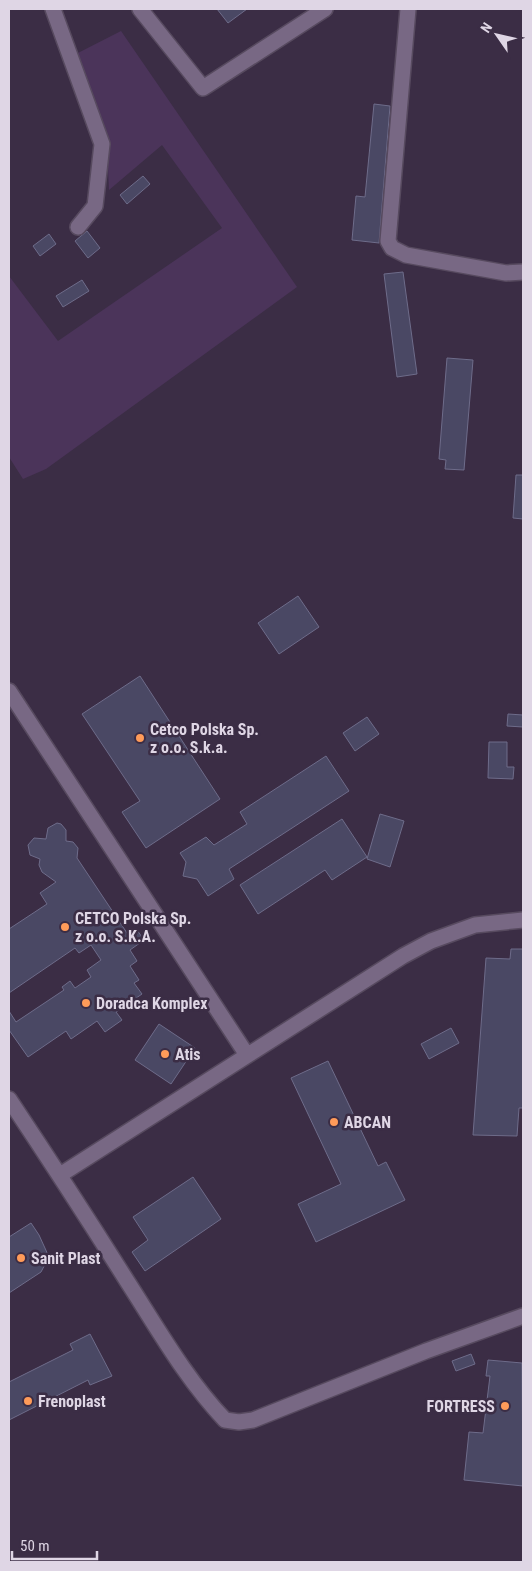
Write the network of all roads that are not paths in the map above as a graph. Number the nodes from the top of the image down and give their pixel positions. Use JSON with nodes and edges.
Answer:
{"nodes":[{"id":1,"x":53,"y":9,"type":"edge"},
{"id":2,"x":140,"y":9,"type":"edge"},
{"id":3,"x":325,"y":9,"type":"edge"},
{"id":4,"x":408,"y":9,"type":"edge"},
{"id":5,"x":78,"y":227,"type":"dead end"},
{"id":6,"x":523,"y":272,"type":"edge"},
{"id":7,"x":9,"y":691,"type":"edge"},
{"id":8,"x":523,"y":920,"type":"edge"},
{"id":9,"x":247,"y":1055,"type":"junction"},
{"id":10,"x":9,"y":1099,"type":"edge"},
{"id":11,"x":60,"y":1174,"type":"junction"},
{"id":12,"x":523,"y":1316,"type":"edge"}],
"edges":[{"from":1,"to":5,"type":"street"},
{"from":2,"to":3,"type":"street"},
{"from":4,"to":6,"type":"street"},
{"from":7,"to":9,"type":"street"},
{"from":8,"to":9,"type":"street"},
{"from":9,"to":11,"type":"street"},
{"from":10,"to":11,"type":"street"},
{"from":11,"to":12,"type":"street"}]}
